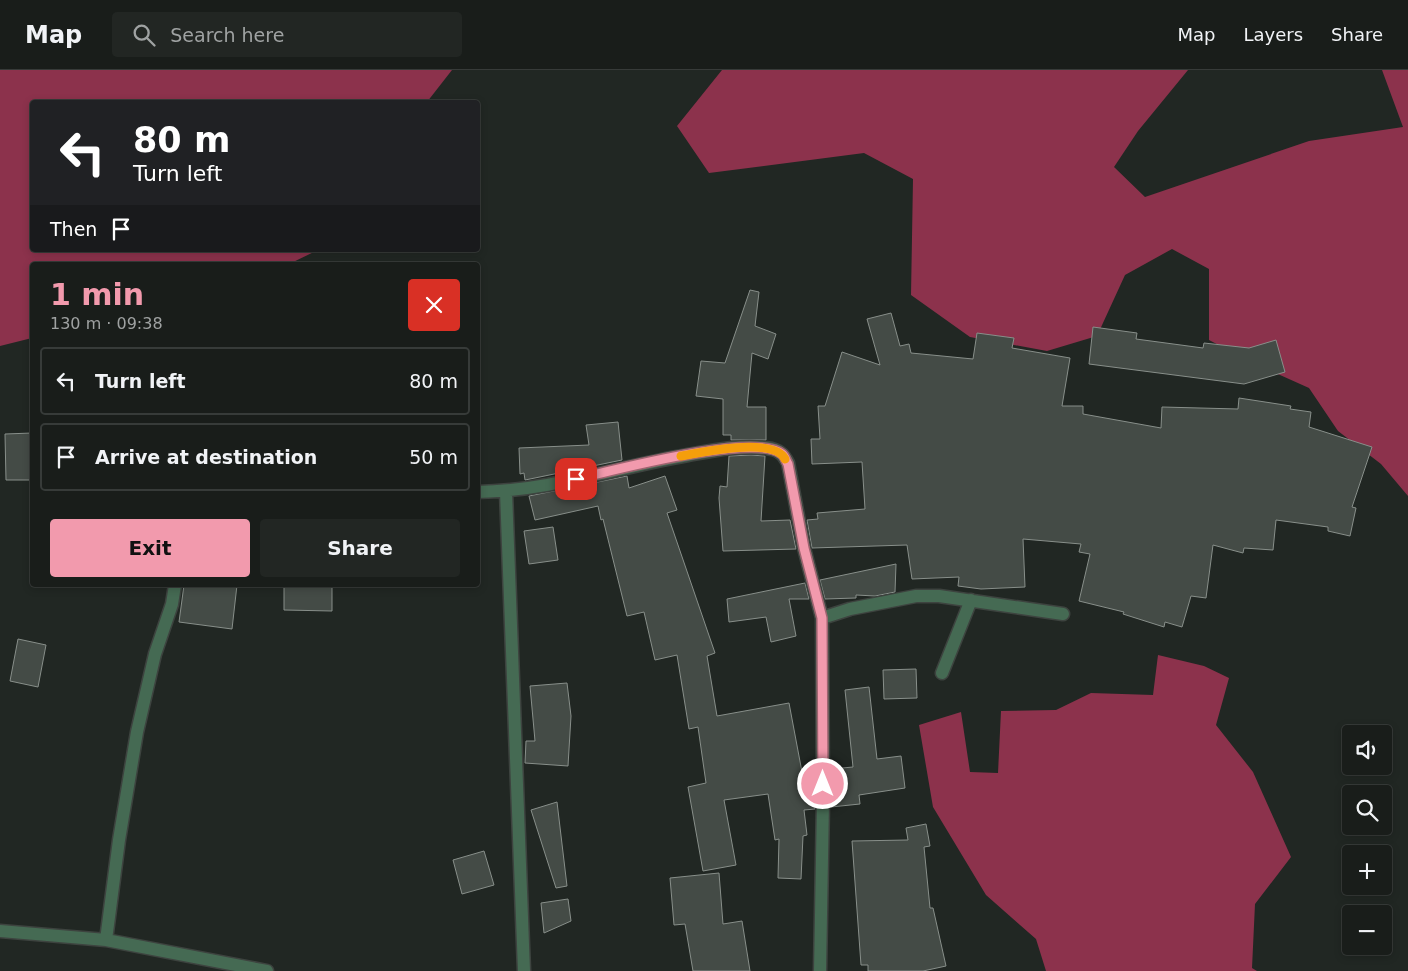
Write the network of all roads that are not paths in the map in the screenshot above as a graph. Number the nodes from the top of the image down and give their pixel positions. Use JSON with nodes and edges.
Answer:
{"nodes":[{"id":1,"x":480,"y":492,"type":"edge"},
{"id":2,"x":506,"y":492,"type":"junction"},
{"id":3,"x":175,"y":587,"type":"edge"},
{"id":4,"x":971,"y":600,"type":"junction"},
{"id":5,"x":1064,"y":614,"type":"dead end"},
{"id":6,"x":822,"y":618,"type":"junction"},
{"id":7,"x":942,"y":673,"type":"dead end"},
{"id":8,"x":0,"y":931,"type":"edge"},
{"id":9,"x":106,"y":940,"type":"junction"},
{"id":10,"x":267,"y":971,"type":"edge"},
{"id":11,"x":524,"y":971,"type":"edge"},
{"id":12,"x":820,"y":971,"type":"edge"}],
"edges":[{"from":1,"to":2,"type":"street"},
{"from":2,"to":6,"type":"street"},
{"from":2,"to":11,"type":"street"},
{"from":3,"to":9,"type":"street"},
{"from":4,"to":5,"type":"street"},
{"from":4,"to":6,"type":"street"},
{"from":4,"to":7,"type":"street"},
{"from":6,"to":12,"type":"street"},
{"from":8,"to":9,"type":"street"},
{"from":9,"to":10,"type":"street"}]}
